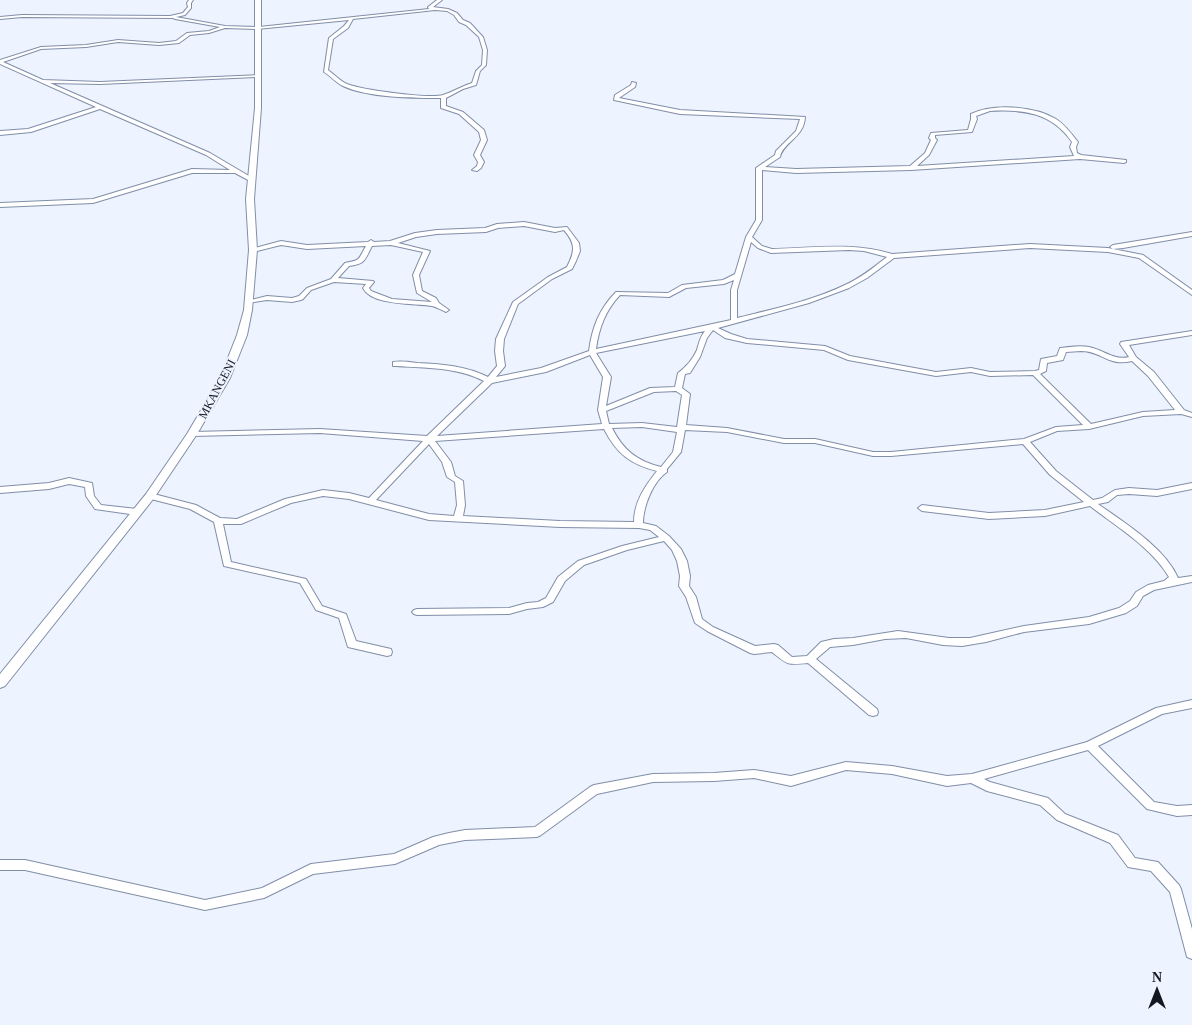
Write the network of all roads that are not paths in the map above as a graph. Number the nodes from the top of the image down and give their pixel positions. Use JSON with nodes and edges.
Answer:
{"nodes":[{"id":1,"x":191,"y":0,"type":"edge"},
{"id":2,"x":258,"y":0,"type":"edge"},
{"id":3,"x":440,"y":0,"type":"edge"},
{"id":4,"x":438,"y":9,"type":"junction"},
{"id":5,"x":170,"y":17,"type":"junction"},
{"id":6,"x":0,"y":18,"type":"edge"},
{"id":7,"x":352,"y":18,"type":"junction"},
{"id":8,"x":225,"y":27,"type":"junction"},
{"id":9,"x":257,"y":27,"type":"junction"},
{"id":10,"x":0,"y":62,"type":"edge"},
{"id":11,"x":258,"y":76,"type":"junction"},
{"id":12,"x":42,"y":81,"type":"junction"},
{"id":13,"x":634,"y":83,"type":"dead end"},
{"id":14,"x":443,"y":96,"type":"junction"},
{"id":15,"x":100,"y":107,"type":"junction"},
{"id":16,"x":0,"y":133,"type":"edge"},
{"id":17,"x":1080,"y":157,"type":"junction"},
{"id":18,"x":1124,"y":161,"type":"dead end"},
{"id":19,"x":759,"y":168,"type":"junction"},
{"id":20,"x":910,"y":168,"type":"junction"},
{"id":21,"x":235,"y":170,"type":"junction"},
{"id":22,"x":475,"y":170,"type":"dead end"},
{"id":23,"x":252,"y":180,"type":"junction"},
{"id":24,"x":0,"y":204,"type":"edge"},
{"id":25,"x":1192,"y":234,"type":"edge"},
{"id":26,"x":748,"y":237,"type":"junction"},
{"id":27,"x":371,"y":242,"type":"junction"},
{"id":28,"x":391,"y":243,"type":"junction"},
{"id":29,"x":1086,"y":249,"type":"junction"},
{"id":30,"x":253,"y":250,"type":"junction"},
{"id":31,"x":892,"y":256,"type":"junction"},
{"id":32,"x":739,"y":275,"type":"junction"},
{"id":33,"x":333,"y":280,"type":"junction"},
{"id":34,"x":1192,"y":293,"type":"edge"},
{"id":35,"x":249,"y":302,"type":"junction"},
{"id":36,"x":436,"y":304,"type":"junction"},
{"id":37,"x":446,"y":310,"type":"dead end"},
{"id":38,"x":734,"y":320,"type":"junction"},
{"id":39,"x":712,"y":327,"type":"junction"},
{"id":40,"x":1192,"y":333,"type":"edge"},
{"id":41,"x":592,"y":352,"type":"junction"},
{"id":42,"x":1133,"y":358,"type":"junction"},
{"id":43,"x":396,"y":364,"type":"dead end"},
{"id":44,"x":1035,"y":373,"type":"junction"},
{"id":45,"x":490,"y":381,"type":"junction"},
{"id":46,"x":678,"y":390,"type":"junction"},
{"id":47,"x":602,"y":410,"type":"junction"},
{"id":48,"x":1181,"y":412,"type":"junction"},
{"id":49,"x":1192,"y":415,"type":"edge"},
{"id":50,"x":607,"y":426,"type":"junction"},
{"id":51,"x":1089,"y":427,"type":"junction"},
{"id":52,"x":681,"y":429,"type":"junction"},
{"id":53,"x":192,"y":434,"type":"junction"},
{"id":54,"x":428,"y":439,"type":"junction"},
{"id":55,"x":1025,"y":441,"type":"junction"},
{"id":56,"x":664,"y":470,"type":"junction"},
{"id":57,"x":1192,"y":486,"type":"edge"},
{"id":58,"x":0,"y":490,"type":"edge"},
{"id":59,"x":150,"y":496,"type":"junction"},
{"id":60,"x":371,"y":501,"type":"junction"},
{"id":61,"x":1092,"y":503,"type":"junction"},
{"id":62,"x":922,"y":508,"type":"dead end"},
{"id":63,"x":137,"y":512,"type":"junction"},
{"id":64,"x":458,"y":519,"type":"junction"},
{"id":65,"x":218,"y":521,"type":"junction"},
{"id":66,"x":639,"y":525,"type":"junction"},
{"id":67,"x":666,"y":538,"type":"junction"},
{"id":68,"x":1192,"y":579,"type":"edge"},
{"id":69,"x":1168,"y":584,"type":"junction"},
{"id":70,"x":417,"y":612,"type":"dead end"},
{"id":71,"x":387,"y":652,"type":"dead end"},
{"id":72,"x":810,"y":658,"type":"junction"},
{"id":73,"x":0,"y":683,"type":"edge"},
{"id":74,"x":1192,"y":704,"type":"edge"},
{"id":75,"x":873,"y":712,"type":"dead end"},
{"id":76,"x":1090,"y":745,"type":"junction"},
{"id":77,"x":972,"y":778,"type":"junction"},
{"id":78,"x":1192,"y":810,"type":"edge"},
{"id":79,"x":0,"y":865,"type":"edge"},
{"id":80,"x":1192,"y":953,"type":"edge"}],
"edges":[{"from":1,"to":5,"type":"street"},
{"from":2,"to":9,"type":"street","name":"MKANGENI"},
{"from":3,"to":4,"type":"street"},
{"from":4,"to":7,"type":"street"},
{"from":4,"to":14,"type":"street"},
{"from":5,"to":6,"type":"street"},
{"from":5,"to":8,"type":"street"},
{"from":7,"to":9,"type":"street"},
{"from":7,"to":14,"type":"street"},
{"from":8,"to":9,"type":"street"},
{"from":8,"to":10,"type":"street"},
{"from":9,"to":11,"type":"street","name":"MKANGENI"},
{"from":10,"to":12,"type":"street"},
{"from":11,"to":12,"type":"street"},
{"from":11,"to":23,"type":"street","name":"MKANGENI"},
{"from":12,"to":15,"type":"street"},
{"from":13,"to":19,"type":"street"},
{"from":14,"to":22,"type":"street"},
{"from":15,"to":16,"type":"street"},
{"from":15,"to":21,"type":"street"},
{"from":17,"to":18,"type":"street"},
{"from":17,"to":20,"type":"street"},
{"from":17,"to":20,"type":"street"},
{"from":19,"to":20,"type":"street"},
{"from":19,"to":26,"type":"street"},
{"from":21,"to":23,"type":"street"},
{"from":21,"to":24,"type":"street"},
{"from":23,"to":30,"type":"street","name":"MKANGENI"},
{"from":25,"to":29,"type":"street"},
{"from":26,"to":31,"type":"street"},
{"from":26,"to":32,"type":"street"},
{"from":27,"to":28,"type":"street"},
{"from":27,"to":30,"type":"street"},
{"from":27,"to":33,"type":"street"},
{"from":28,"to":36,"type":"street"},
{"from":28,"to":45,"type":"street"},
{"from":29,"to":31,"type":"street"},
{"from":29,"to":34,"type":"street"},
{"from":30,"to":35,"type":"street","name":"MKANGENI"},
{"from":31,"to":38,"type":"street"},
{"from":32,"to":38,"type":"street"},
{"from":32,"to":41,"type":"street"},
{"from":33,"to":35,"type":"street"},
{"from":33,"to":36,"type":"street"},
{"from":35,"to":53,"type":"street","name":"MKANGENI"},
{"from":36,"to":37,"type":"street"},
{"from":38,"to":39,"type":"street"},
{"from":39,"to":41,"type":"street"},
{"from":39,"to":44,"type":"street"},
{"from":39,"to":46,"type":"street"},
{"from":40,"to":42,"type":"street"},
{"from":41,"to":45,"type":"street"},
{"from":41,"to":47,"type":"street"},
{"from":42,"to":44,"type":"street"},
{"from":42,"to":48,"type":"street"},
{"from":43,"to":45,"type":"street"},
{"from":44,"to":51,"type":"street"},
{"from":45,"to":54,"type":"street"},
{"from":46,"to":47,"type":"street"},
{"from":46,"to":52,"type":"street"},
{"from":47,"to":50,"type":"street"},
{"from":48,"to":49,"type":"street"},
{"from":48,"to":51,"type":"street"},
{"from":50,"to":52,"type":"street"},
{"from":50,"to":54,"type":"street"},
{"from":50,"to":56,"type":"street"},
{"from":51,"to":55,"type":"street"},
{"from":52,"to":55,"type":"street"},
{"from":52,"to":56,"type":"street"},
{"from":53,"to":54,"type":"street"},
{"from":53,"to":59,"type":"street","name":"MKANGENI"},
{"from":54,"to":60,"type":"street"},
{"from":54,"to":64,"type":"street"},
{"from":55,"to":61,"type":"street"},
{"from":56,"to":66,"type":"street"},
{"from":57,"to":61,"type":"street"},
{"from":58,"to":63,"type":"street"},
{"from":59,"to":63,"type":"street","name":"MKANGENI"},
{"from":59,"to":65,"type":"street"},
{"from":60,"to":64,"type":"street"},
{"from":60,"to":65,"type":"street"},
{"from":61,"to":62,"type":"street"},
{"from":61,"to":69,"type":"street"},
{"from":63,"to":73,"type":"street","name":"MKANGENI"},
{"from":64,"to":66,"type":"street"},
{"from":65,"to":71,"type":"street"},
{"from":66,"to":67,"type":"street"},
{"from":67,"to":70,"type":"street"},
{"from":67,"to":72,"type":"street"},
{"from":68,"to":69,"type":"street"},
{"from":69,"to":72,"type":"street"},
{"from":72,"to":75,"type":"street"},
{"from":74,"to":76,"type":"street"},
{"from":76,"to":77,"type":"street"},
{"from":76,"to":78,"type":"street"},
{"from":77,"to":79,"type":"street"},
{"from":77,"to":80,"type":"street"}]}
